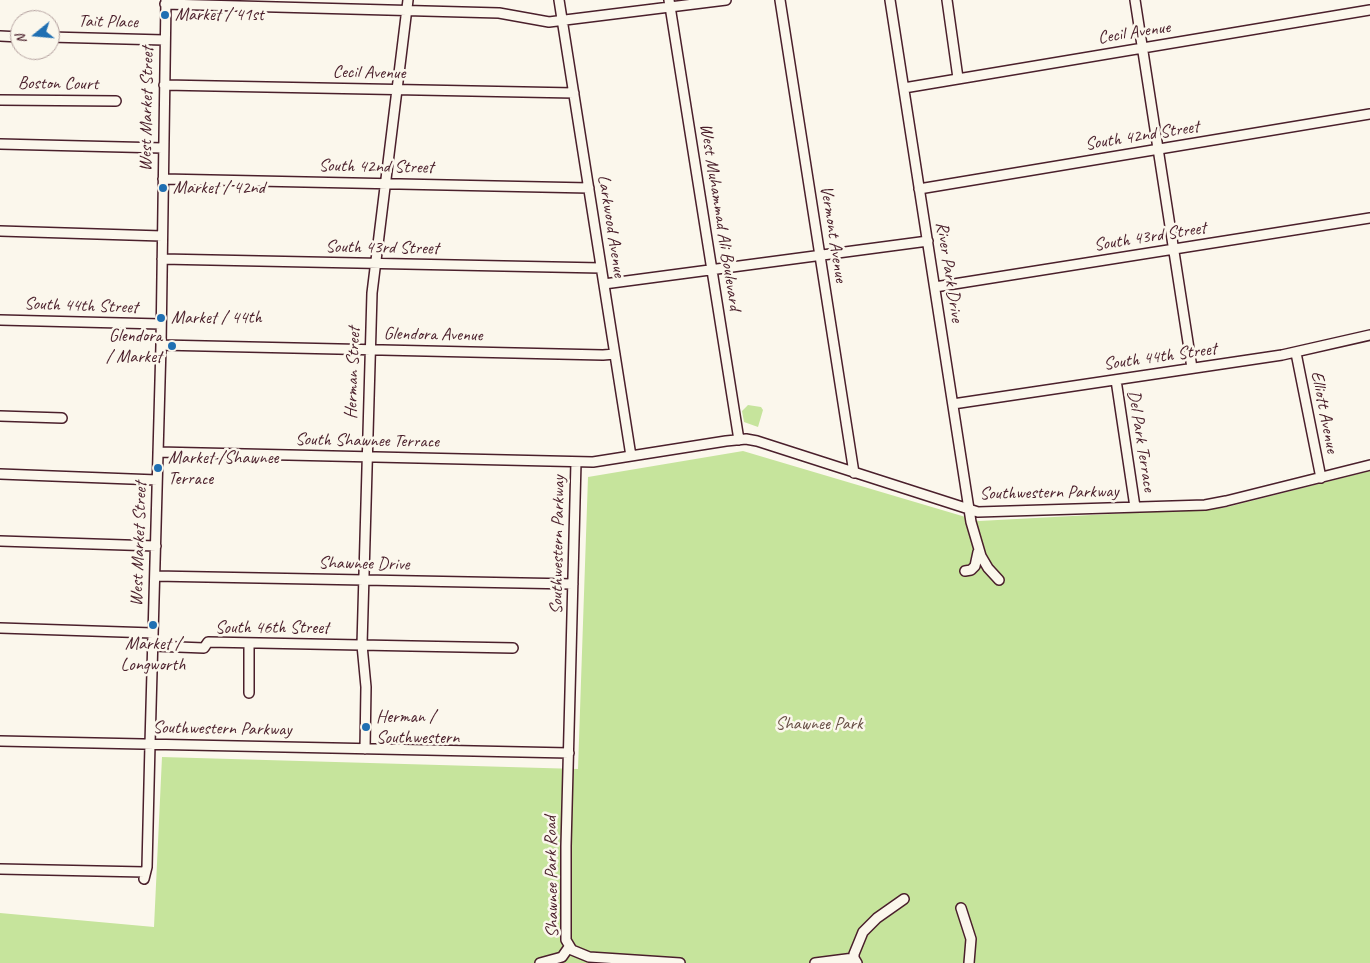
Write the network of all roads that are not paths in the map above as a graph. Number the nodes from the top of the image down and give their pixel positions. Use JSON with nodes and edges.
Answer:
{"nodes":[{"id":1,"x":408,"y":0,"type":"edge"},
{"id":2,"x":559,"y":0,"type":"edge"},
{"id":3,"x":726,"y":0,"type":"edge"},
{"id":4,"x":780,"y":0,"type":"edge"},
{"id":5,"x":890,"y":0,"type":"edge"},
{"id":6,"x":947,"y":0,"type":"edge"},
{"id":7,"x":1135,"y":0,"type":"edge"},
{"id":8,"x":165,"y":2,"type":"edge"},
{"id":9,"x":670,"y":4,"type":"edge"},
{"id":10,"x":1370,"y":10,"type":"edge"},
{"id":11,"x":407,"y":11,"type":"junction"},
{"id":12,"x":563,"y":21,"type":"junction"},
{"id":13,"x":60,"y":37,"type":"edge"},
{"id":14,"x":164,"y":40,"type":"junction"},
{"id":15,"x":1142,"y":48,"type":"junction"},
{"id":16,"x":958,"y":78,"type":"junction"},
{"id":17,"x":164,"y":85,"type":"junction"},
{"id":18,"x":904,"y":88,"type":"junction"},
{"id":19,"x":398,"y":89,"type":"junction"},
{"id":20,"x":574,"y":93,"type":"junction"},
{"id":21,"x":0,"y":100,"type":"edge"},
{"id":22,"x":116,"y":101,"type":"dead end"},
{"id":23,"x":1370,"y":114,"type":"edge"},
{"id":24,"x":0,"y":144,"type":"edge"},
{"id":25,"x":163,"y":148,"type":"junction"},
{"id":26,"x":1158,"y":149,"type":"junction"},
{"id":27,"x":163,"y":179,"type":"junction"},
{"id":28,"x":386,"y":184,"type":"junction"},
{"id":29,"x":589,"y":188,"type":"junction"},
{"id":30,"x":920,"y":188,"type":"junction"},
{"id":31,"x":1370,"y":218,"type":"edge"},
{"id":32,"x":0,"y":231,"type":"edge"},
{"id":33,"x":162,"y":236,"type":"junction"},
{"id":34,"x":928,"y":242,"type":"junction"},
{"id":35,"x":1174,"y":250,"type":"junction"},
{"id":36,"x":820,"y":256,"type":"junction"},
{"id":37,"x":162,"y":259,"type":"junction"},
{"id":38,"x":376,"y":264,"type":"junction"},
{"id":39,"x":601,"y":268,"type":"junction"},
{"id":40,"x":712,"y":270,"type":"junction"},
{"id":41,"x":604,"y":284,"type":"junction"},
{"id":42,"x":935,"y":287,"type":"junction"},
{"id":43,"x":0,"y":320,"type":"edge"},
{"id":44,"x":161,"y":324,"type":"junction"},
{"id":45,"x":1370,"y":335,"type":"edge"},
{"id":46,"x":161,"y":345,"type":"junction"},
{"id":47,"x":370,"y":350,"type":"junction"},
{"id":48,"x":1296,"y":353,"type":"junction"},
{"id":49,"x":615,"y":354,"type":"junction"},
{"id":50,"x":1192,"y":368,"type":"junction"},
{"id":51,"x":1116,"y":380,"type":"junction"},
{"id":52,"x":953,"y":404,"type":"junction"},
{"id":53,"x":0,"y":416,"type":"edge"},
{"id":54,"x":62,"y":418,"type":"dead end"},
{"id":55,"x":738,"y":440,"type":"junction"},
{"id":56,"x":158,"y":452,"type":"junction"},
{"id":57,"x":631,"y":456,"type":"junction"},
{"id":58,"x":367,"y":458,"type":"junction"},
{"id":59,"x":576,"y":462,"type":"junction"},
{"id":60,"x":1370,"y":465,"type":"edge"},
{"id":61,"x":854,"y":473,"type":"junction"},
{"id":62,"x":0,"y":474,"type":"edge"},
{"id":63,"x":1320,"y":478,"type":"junction"},
{"id":64,"x":157,"y":480,"type":"junction"},
{"id":65,"x":1135,"y":507,"type":"junction"},
{"id":66,"x":969,"y":510,"type":"junction"},
{"id":67,"x":0,"y":541,"type":"edge"},
{"id":68,"x":156,"y":546,"type":"junction"},
{"id":69,"x":978,"y":549,"type":"junction"},
{"id":70,"x":965,"y":571,"type":"dead end"},
{"id":71,"x":155,"y":576,"type":"junction"},
{"id":72,"x":364,"y":580,"type":"junction"},
{"id":73,"x":999,"y":580,"type":"dead end"},
{"id":74,"x":573,"y":584,"type":"junction"},
{"id":75,"x":0,"y":628,"type":"edge"},
{"id":76,"x":153,"y":633,"type":"junction"},
{"id":77,"x":249,"y":643,"type":"junction"},
{"id":78,"x":362,"y":645,"type":"junction"},
{"id":79,"x":153,"y":646,"type":"junction"},
{"id":80,"x":513,"y":648,"type":"dead end"},
{"id":81,"x":249,"y":693,"type":"dead end"},
{"id":82,"x":0,"y":741,"type":"edge"},
{"id":83,"x":150,"y":744,"type":"junction"},
{"id":84,"x":365,"y":749,"type":"junction"},
{"id":85,"x":569,"y":753,"type":"junction"},
{"id":86,"x":0,"y":869,"type":"edge"},
{"id":87,"x":904,"y":899,"type":"dead end"},
{"id":88,"x":961,"y":908,"type":"dead end"},
{"id":89,"x":569,"y":947,"type":"junction"},
{"id":90,"x":856,"y":961,"type":"edge"},
{"id":91,"x":540,"y":963,"type":"edge"},
{"id":92,"x":680,"y":963,"type":"edge"},
{"id":93,"x":815,"y":963,"type":"edge"},
{"id":94,"x":969,"y":963,"type":"edge"}],
"edges":[{"from":1,"to":11,"type":"street","name":"Herman Street"},
{"from":2,"to":12,"type":"street","name":"Larkwood Avenue"},
{"from":3,"to":9,"type":"street"},
{"from":4,"to":36,"type":"street","name":"Vermont Avenue"},
{"from":5,"to":18,"type":"street","name":"River Park Drive"},
{"from":6,"to":16,"type":"street"},
{"from":7,"to":15,"type":"street"},
{"from":8,"to":11,"type":"street"},
{"from":8,"to":14,"type":"street","name":"West Market Street"},
{"from":9,"to":12,"type":"street"},
{"from":9,"to":40,"type":"street","name":"West Muhammad Ali Boulevard"},
{"from":10,"to":15,"type":"street","name":"Cecil Avenue"},
{"from":11,"to":12,"type":"street"},
{"from":11,"to":19,"type":"street","name":"Herman Street"},
{"from":12,"to":20,"type":"street","name":"Larkwood Avenue"},
{"from":13,"to":14,"type":"street","name":"Tait Place"},
{"from":14,"to":17,"type":"street","name":"West Market Street"},
{"from":15,"to":16,"type":"street","name":"Cecil Avenue"},
{"from":15,"to":26,"type":"street"},
{"from":16,"to":18,"type":"street","name":"Cecil Avenue"},
{"from":17,"to":19,"type":"street","name":"Cecil Avenue"},
{"from":17,"to":25,"type":"street","name":"West Market Street"},
{"from":18,"to":30,"type":"street","name":"River Park Drive"},
{"from":19,"to":20,"type":"street","name":"Cecil Avenue"},
{"from":19,"to":28,"type":"street","name":"Herman Street"},
{"from":20,"to":29,"type":"street","name":"Larkwood Avenue"},
{"from":21,"to":22,"type":"street","name":"Boston Court"},
{"from":23,"to":26,"type":"street","name":"South 42nd Street"},
{"from":24,"to":25,"type":"street"},
{"from":25,"to":27,"type":"street","name":"West Market Street"},
{"from":26,"to":30,"type":"street","name":"South 42nd Street"},
{"from":26,"to":35,"type":"street"},
{"from":27,"to":28,"type":"street","name":"South 42nd Street"},
{"from":27,"to":33,"type":"street","name":"West Market Street"},
{"from":28,"to":29,"type":"street","name":"South 42nd Street"},
{"from":28,"to":38,"type":"street","name":"Herman Street"},
{"from":29,"to":39,"type":"street","name":"Larkwood Avenue"},
{"from":30,"to":34,"type":"street","name":"River Park Drive"},
{"from":31,"to":35,"type":"street","name":"South 43rd Street"},
{"from":32,"to":33,"type":"street"},
{"from":33,"to":37,"type":"street","name":"West Market Street"},
{"from":34,"to":36,"type":"street"},
{"from":34,"to":42,"type":"street","name":"River Park Drive"},
{"from":35,"to":42,"type":"street","name":"South 43rd Street"},
{"from":35,"to":50,"type":"street"},
{"from":36,"to":40,"type":"street"},
{"from":36,"to":61,"type":"street","name":"Vermont Avenue"},
{"from":37,"to":38,"type":"street","name":"South 43rd Street"},
{"from":37,"to":44,"type":"street","name":"West Market Street"},
{"from":38,"to":39,"type":"street","name":"South 43rd Street"},
{"from":38,"to":47,"type":"street","name":"Herman Street"},
{"from":39,"to":41,"type":"street","name":"Larkwood Avenue"},
{"from":40,"to":41,"type":"street"},
{"from":40,"to":55,"type":"street","name":"West Muhammad Ali Boulevard"},
{"from":41,"to":49,"type":"street","name":"Larkwood Avenue"},
{"from":42,"to":52,"type":"street","name":"River Park Drive"},
{"from":43,"to":44,"type":"street","name":"South 44th Street"},
{"from":44,"to":46,"type":"street","name":"West Market Street"},
{"from":45,"to":48,"type":"street","name":"South 44th Street"},
{"from":46,"to":47,"type":"street","name":"Glendora Avenue"},
{"from":46,"to":56,"type":"street","name":"West Market Street"},
{"from":47,"to":49,"type":"street","name":"Glendora Avenue"},
{"from":47,"to":58,"type":"street","name":"Herman Street"},
{"from":48,"to":50,"type":"street","name":"South 44th Street"},
{"from":48,"to":63,"type":"street","name":"Elliott Avenue"},
{"from":49,"to":57,"type":"street","name":"Larkwood Avenue"},
{"from":50,"to":51,"type":"street","name":"South 44th Street"},
{"from":51,"to":52,"type":"street","name":"South 44th Street"},
{"from":51,"to":65,"type":"street","name":"Del Park Terrace"},
{"from":52,"to":66,"type":"street","name":"River Park Drive"},
{"from":53,"to":54,"type":"street"},
{"from":55,"to":57,"type":"street","name":"Southwestern Parkway"},
{"from":55,"to":61,"type":"street","name":"Southwestern Parkway"},
{"from":56,"to":58,"type":"street","name":"South Shawnee Terrace"},
{"from":56,"to":64,"type":"street","name":"West Market Street"},
{"from":57,"to":59,"type":"street","name":"Southwestern Parkway"},
{"from":58,"to":59,"type":"street","name":"South Shawnee Terrace"},
{"from":58,"to":72,"type":"street","name":"Herman Street"},
{"from":59,"to":74,"type":"street","name":"Southwestern Parkway"},
{"from":60,"to":63,"type":"street","name":"Southwestern Parkway"},
{"from":61,"to":66,"type":"street","name":"Southwestern Parkway"},
{"from":62,"to":64,"type":"street"},
{"from":63,"to":65,"type":"street","name":"Southwestern Parkway"},
{"from":64,"to":68,"type":"street","name":"West Market Street"},
{"from":65,"to":66,"type":"street","name":"Southwestern Parkway"},
{"from":66,"to":69,"type":"street","name":"River Park Drive"},
{"from":67,"to":68,"type":"street"},
{"from":68,"to":71,"type":"street","name":"West Market Street"},
{"from":69,"to":70,"type":"street"},
{"from":69,"to":73,"type":"street","name":"River Park Drive"},
{"from":71,"to":72,"type":"street","name":"Shawnee Drive"},
{"from":71,"to":76,"type":"street","name":"West Market Street"},
{"from":72,"to":74,"type":"street","name":"Shawnee Drive"},
{"from":72,"to":78,"type":"street","name":"Herman Street"},
{"from":74,"to":85,"type":"street","name":"Southwestern Parkway"},
{"from":75,"to":76,"type":"street"},
{"from":76,"to":79,"type":"street","name":"West Market Street"},
{"from":77,"to":78,"type":"street","name":"South 46th Street"},
{"from":77,"to":79,"type":"street","name":"South 46th Street"},
{"from":77,"to":81,"type":"street"},
{"from":78,"to":80,"type":"street","name":"South 46th Street"},
{"from":78,"to":84,"type":"street","name":"Herman Street"},
{"from":79,"to":83,"type":"street","name":"West Market Street"},
{"from":82,"to":83,"type":"street","name":"Southwestern Parkway"},
{"from":83,"to":84,"type":"street","name":"Southwestern Parkway"},
{"from":83,"to":86,"type":"street","name":"West Market Street"},
{"from":84,"to":85,"type":"street","name":"Southwestern Parkway"},
{"from":85,"to":89,"type":"street","name":"Shawnee Park Road"},
{"from":87,"to":90,"type":"street"},
{"from":88,"to":94,"type":"street"},
{"from":89,"to":91,"type":"street"},
{"from":89,"to":92,"type":"street","name":"Shawnee Park Road"},
{"from":90,"to":93,"type":"street"}]}
